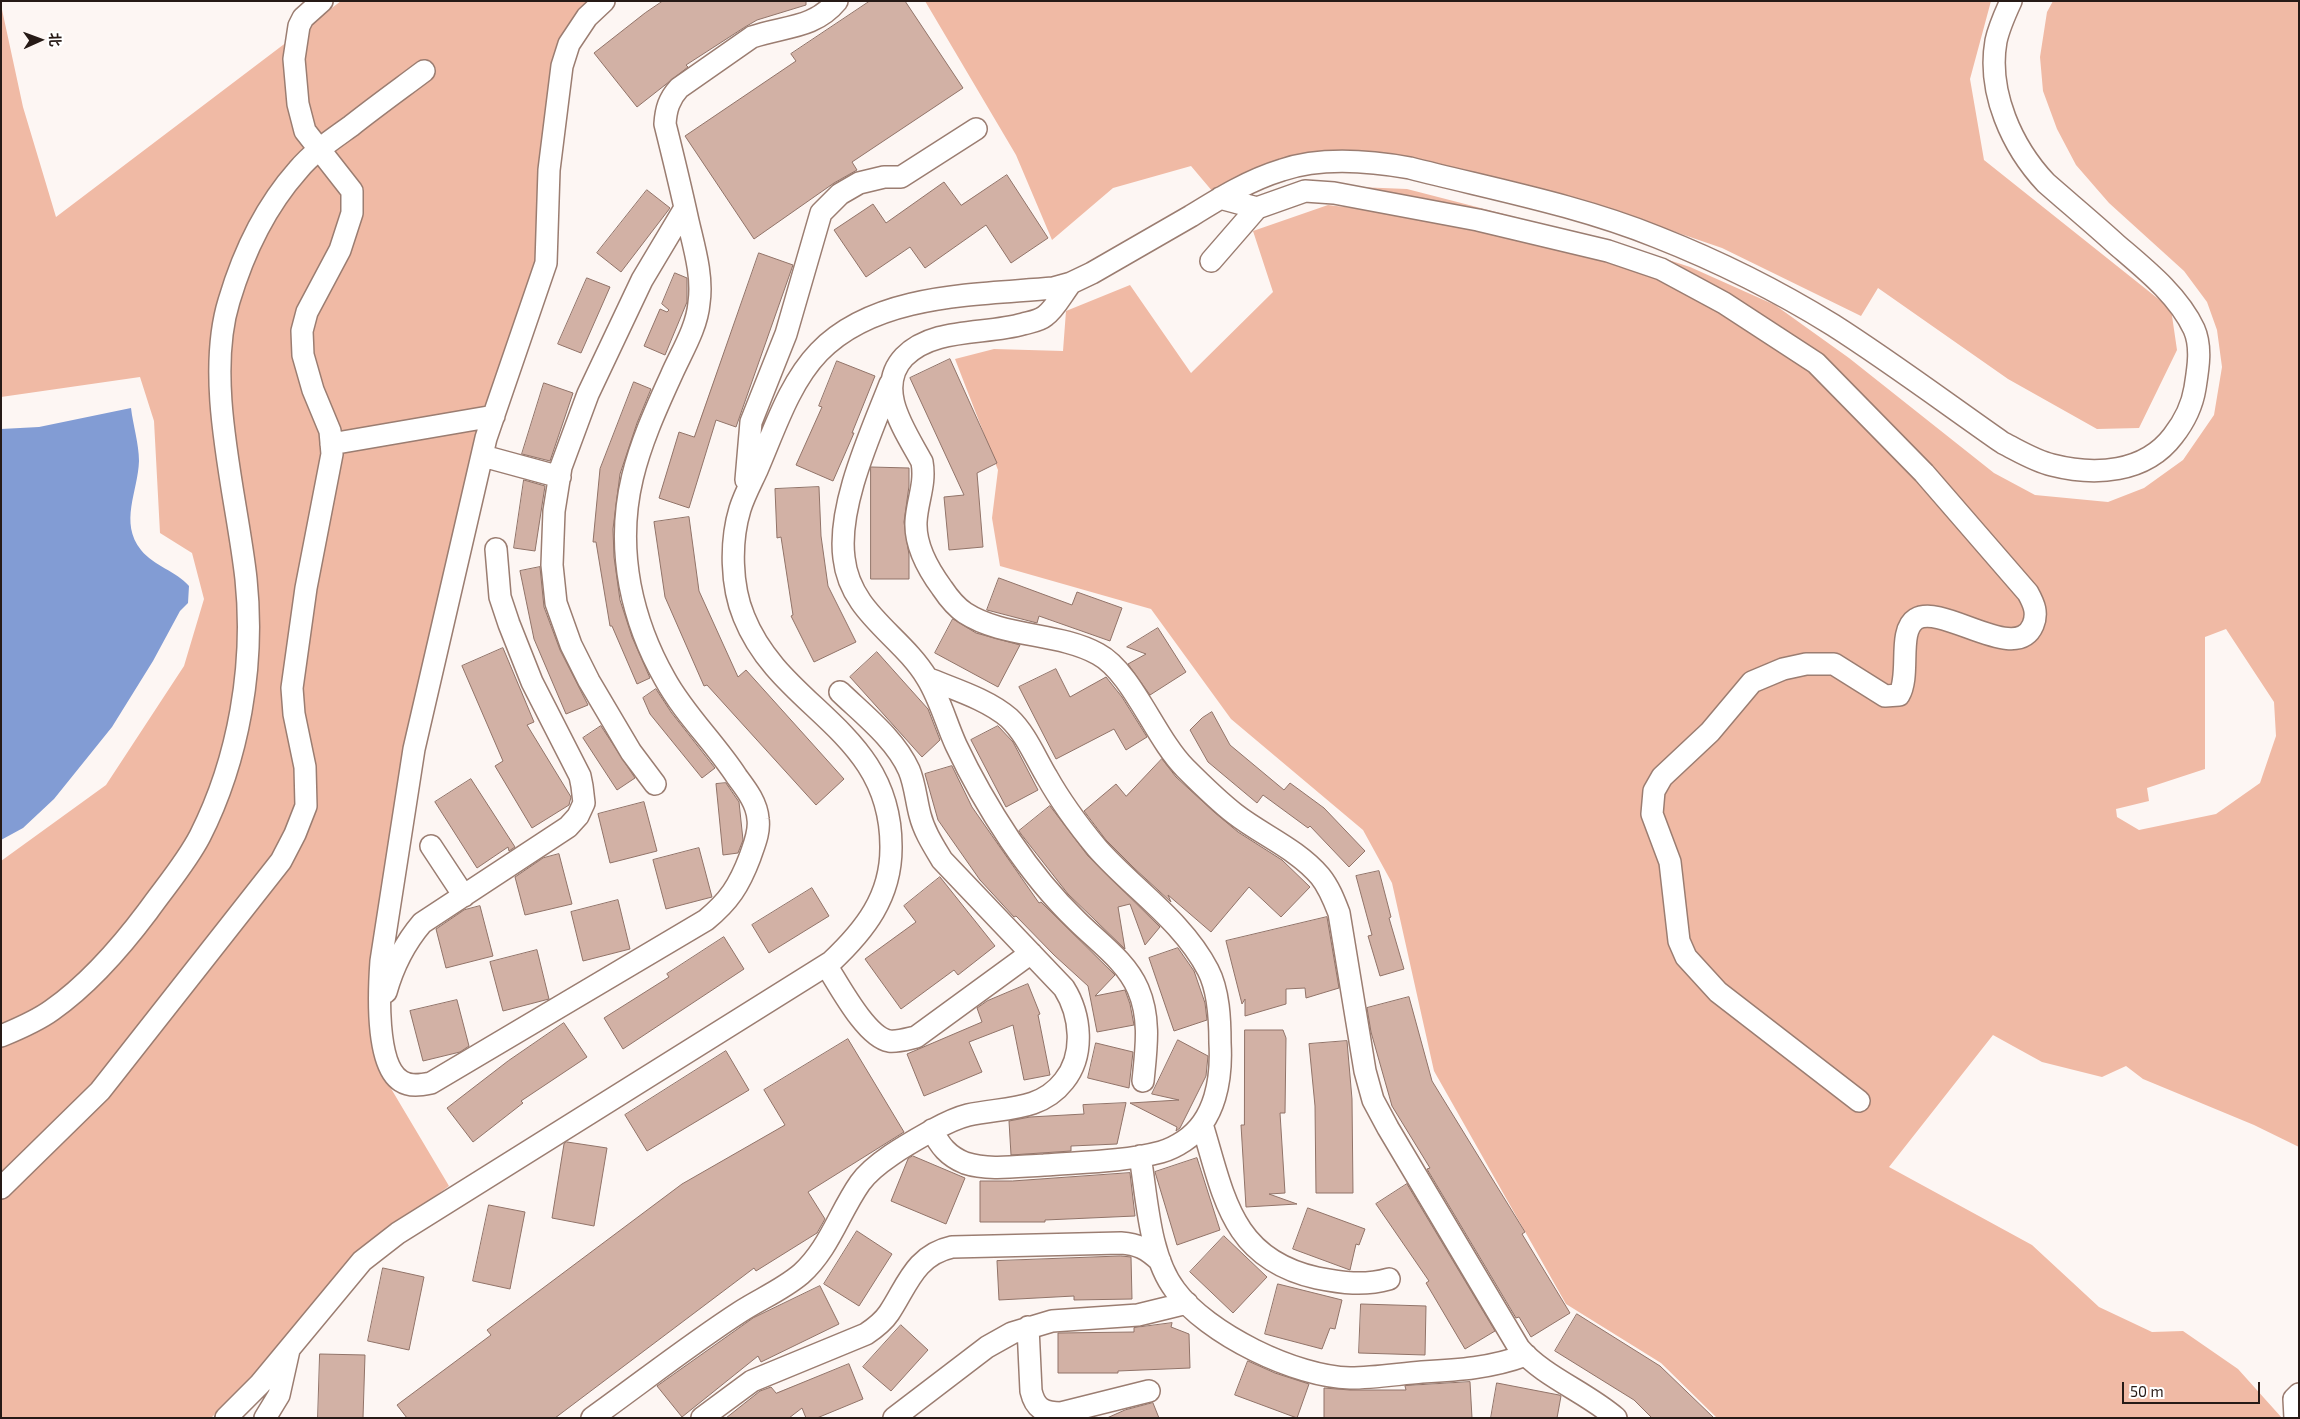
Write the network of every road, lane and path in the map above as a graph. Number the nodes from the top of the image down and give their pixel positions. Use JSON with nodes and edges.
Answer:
{"nodes":[{"id":1,"x":322,"y":1,"type":"edge"},
{"id":2,"x":604,"y":1,"type":"edge"},
{"id":3,"x":837,"y":1,"type":"edge"},
{"id":4,"x":2011,"y":1,"type":"edge"},
{"id":5,"x":424,"y":70,"type":"dead end"},
{"id":6,"x":976,"y":129,"type":"dead end"},
{"id":7,"x":320,"y":149,"type":"junction"},
{"id":8,"x":1220,"y":198,"type":"junction"},
{"id":9,"x":685,"y":208,"type":"junction"},
{"id":10,"x":1257,"y":208,"type":"junction"},
{"id":11,"x":1211,"y":261,"type":"dead end"},
{"id":12,"x":1071,"y":283,"type":"junction"},
{"id":13,"x":895,"y":370,"type":"junction"},
{"id":14,"x":494,"y":416,"type":"junction"},
{"id":15,"x":331,"y":444,"type":"junction"},
{"id":16,"x":482,"y":456,"type":"junction"},
{"id":17,"x":560,"y":477,"type":"junction"},
{"id":18,"x":744,"y":500,"type":"junction"},
{"id":19,"x":496,"y":549,"type":"dead end"},
{"id":20,"x":927,"y":678,"type":"junction"},
{"id":21,"x":840,"y":692,"type":"dead end"},
{"id":22,"x":655,"y":784,"type":"dead end"},
{"id":23,"x":431,"y":846,"type":"dead end"},
{"id":24,"x":464,"y":896,"type":"junction"},
{"id":25,"x":1031,"y":953,"type":"junction"},
{"id":26,"x":826,"y":965,"type":"junction"},
{"id":27,"x":381,"y":1014,"type":"junction"},
{"id":28,"x":1,"y":1036,"type":"edge"},
{"id":29,"x":1143,"y":1081,"type":"dead end"},
{"id":30,"x":1859,"y":1101,"type":"dead end"},
{"id":31,"x":1202,"y":1124,"type":"junction"},
{"id":32,"x":932,"y":1130,"type":"junction"},
{"id":33,"x":1140,"y":1156,"type":"junction"},
{"id":34,"x":1,"y":1188,"type":"edge"},
{"id":35,"x":1160,"y":1261,"type":"junction"},
{"id":36,"x":1389,"y":1279,"type":"dead end"},
{"id":37,"x":1187,"y":1303,"type":"junction"},
{"id":38,"x":1028,"y":1327,"type":"junction"},
{"id":39,"x":290,"y":1348,"type":"junction"},
{"id":40,"x":1526,"y":1355,"type":"junction"},
{"id":41,"x":1149,"y":1391,"type":"dead end"},
{"id":42,"x":2299,"y":1394,"type":"edge"},
{"id":43,"x":226,"y":1418,"type":"edge"},
{"id":44,"x":265,"y":1418,"type":"edge"},
{"id":45,"x":592,"y":1418,"type":"edge"},
{"id":46,"x":702,"y":1418,"type":"edge"},
{"id":47,"x":894,"y":1418,"type":"edge"},
{"id":48,"x":1616,"y":1418,"type":"edge"},
{"id":49,"x":2295,"y":1418,"type":"edge"}],
"edges":[{"from":1,"to":7,"type":"street"},
{"from":2,"to":14,"type":"street"},
{"from":3,"to":9,"type":"street"},
{"from":4,"to":8,"type":"street"},
{"from":5,"to":7,"type":"street"},
{"from":6,"to":18,"type":"street"},
{"from":7,"to":15,"type":"street"},
{"from":7,"to":28,"type":"street"},
{"from":8,"to":10,"type":"street"},
{"from":8,"to":12,"type":"street"},
{"from":9,"to":17,"type":"street"},
{"from":9,"to":27,"type":"street"},
{"from":10,"to":11,"type":"street"},
{"from":10,"to":30,"type":"street"},
{"from":12,"to":13,"type":"street"},
{"from":12,"to":18,"type":"street"},
{"from":13,"to":20,"type":"street"},
{"from":13,"to":40,"type":"street"},
{"from":14,"to":15,"type":"street"},
{"from":14,"to":16,"type":"street"},
{"from":15,"to":34,"type":"street"},
{"from":16,"to":17,"type":"street"},
{"from":16,"to":27,"type":"street"},
{"from":17,"to":22,"type":"street"},
{"from":18,"to":26,"type":"street"},
{"from":19,"to":24,"type":"street"},
{"from":20,"to":29,"type":"street"},
{"from":20,"to":31,"type":"street"},
{"from":21,"to":25,"type":"street"},
{"from":23,"to":24,"type":"street"},
{"from":24,"to":27,"type":"street"},
{"from":25,"to":26,"type":"street"},
{"from":25,"to":32,"type":"street"},
{"from":26,"to":39,"type":"street"},
{"from":31,"to":33,"type":"street"},
{"from":31,"to":36,"type":"street"},
{"from":32,"to":33,"type":"street"},
{"from":32,"to":45,"type":"street"},
{"from":33,"to":35,"type":"street"},
{"from":35,"to":37,"type":"street"},
{"from":35,"to":46,"type":"street"},
{"from":37,"to":38,"type":"street"},
{"from":37,"to":40,"type":"street"},
{"from":38,"to":41,"type":"street"},
{"from":38,"to":47,"type":"street"},
{"from":39,"to":43,"type":"street"},
{"from":39,"to":44,"type":"street"},
{"from":40,"to":48,"type":"street"},
{"from":42,"to":49,"type":"street"}]}
